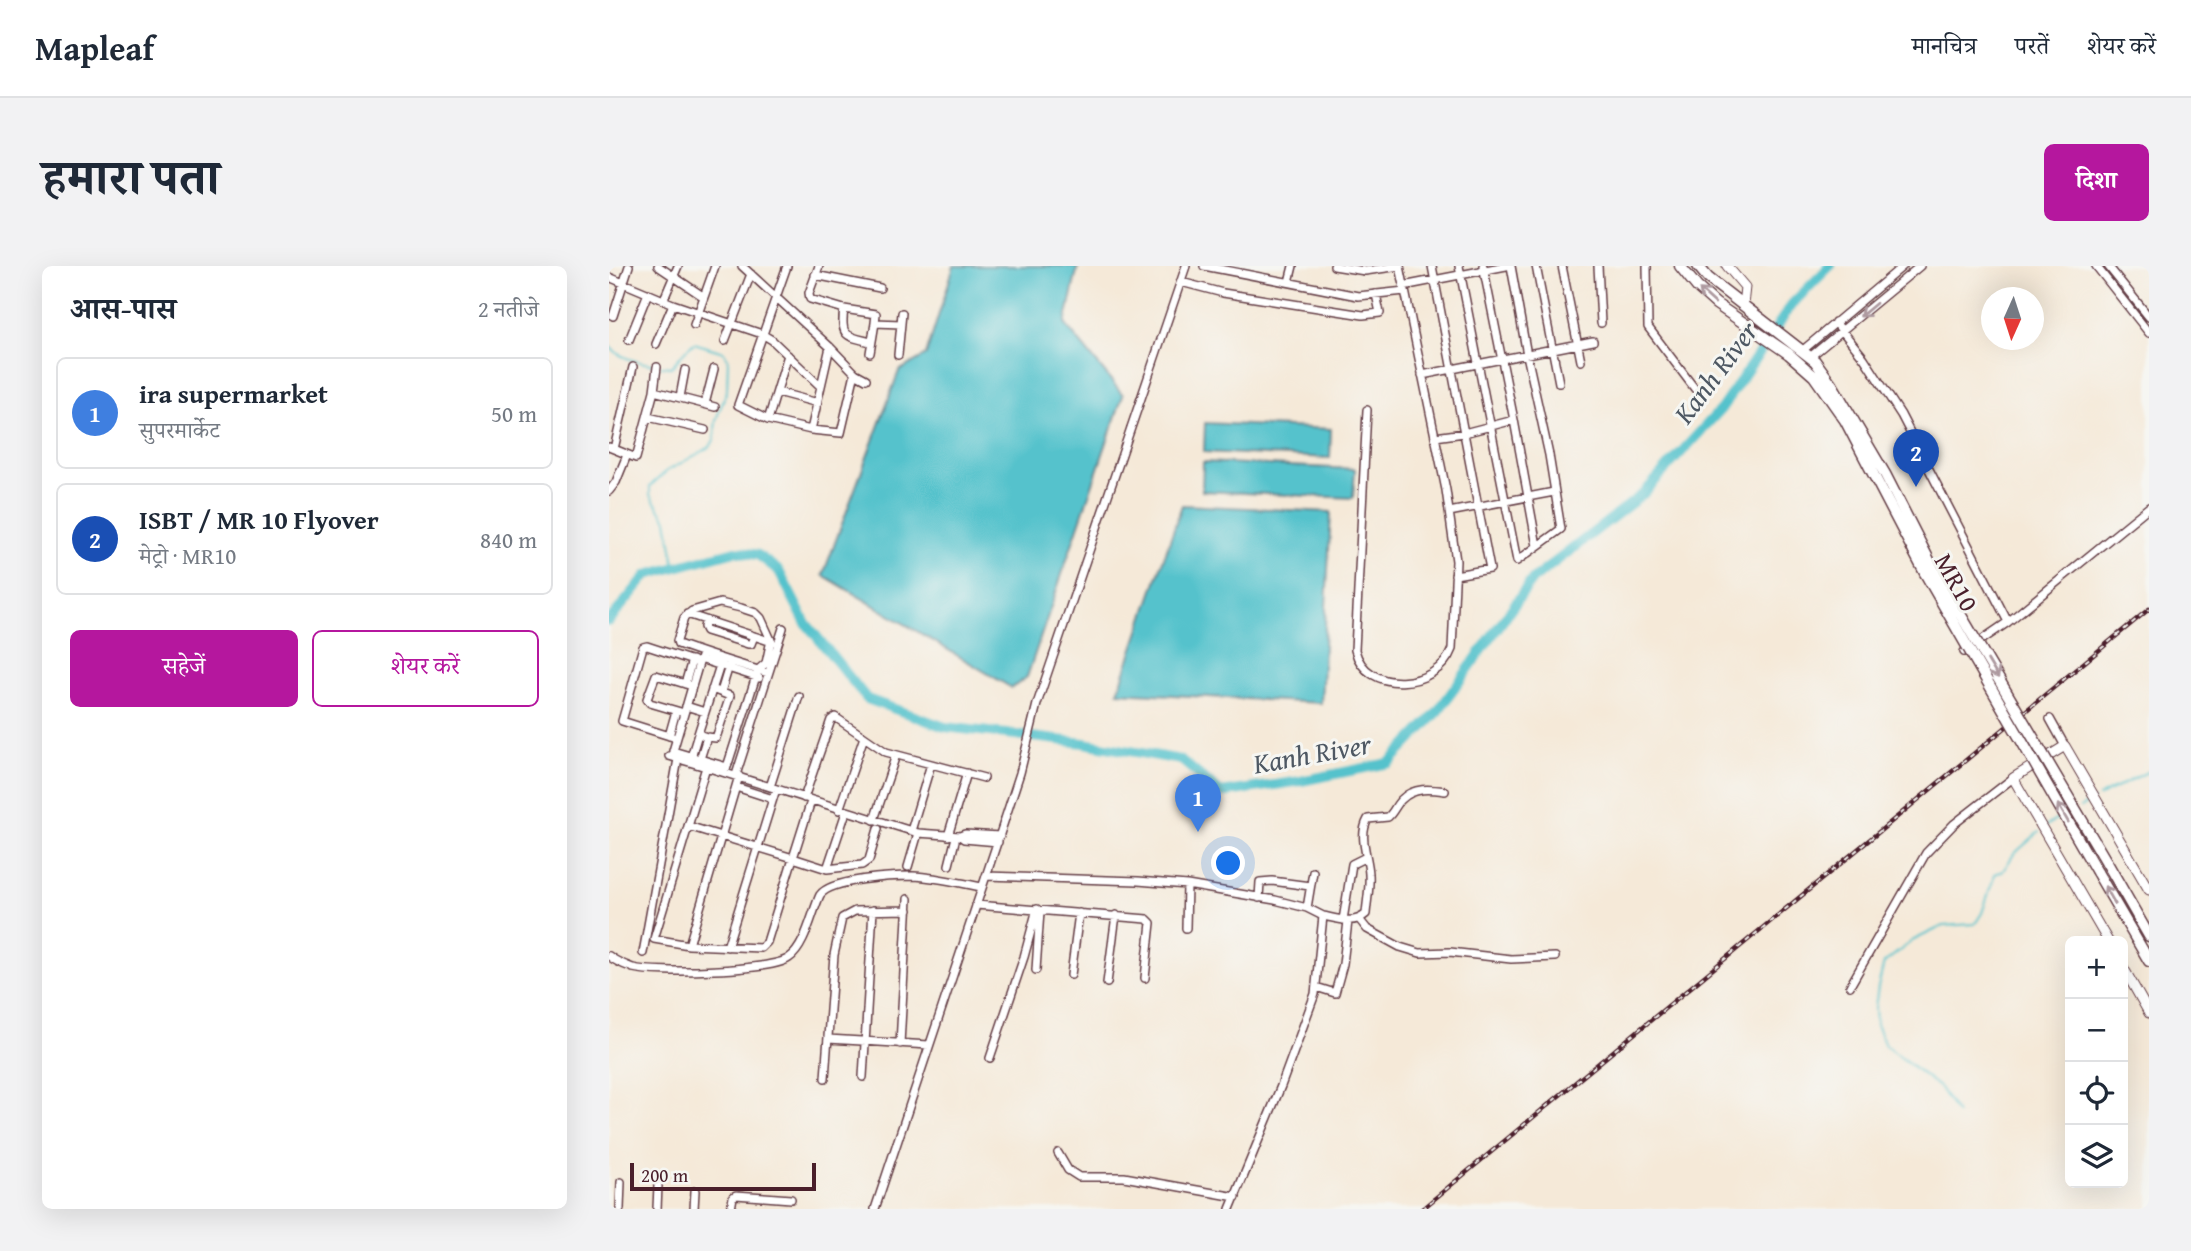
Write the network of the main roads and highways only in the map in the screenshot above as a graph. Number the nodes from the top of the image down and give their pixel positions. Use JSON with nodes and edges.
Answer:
{"nodes":[{"id":1,"x":1680,"y":266,"type":"edge"},
{"id":2,"x":1698,"y":266,"type":"edge"},
{"id":3,"x":1799,"y":351,"type":"junction"},
{"id":4,"x":1929,"y":570,"type":"junction"},
{"id":5,"x":2149,"y":936,"type":"edge"},
{"id":6,"x":2149,"y":961,"type":"edge"}],
"edges":[{"from":3,"to":1,"type":"main road","name":"MR10","one_way":true},
{"from":2,"to":3,"type":"main road","name":"MR10"},
{"from":3,"to":4,"type":"main road","name":"MR10"},
{"from":3,"to":4,"type":"main road","name":"MR10"},
{"from":4,"to":5,"type":"main road","name":"MR10","one_way":true,"bridge":true},
{"from":6,"to":4,"type":"main road","name":"MR10","one_way":true,"bridge":true}]}
